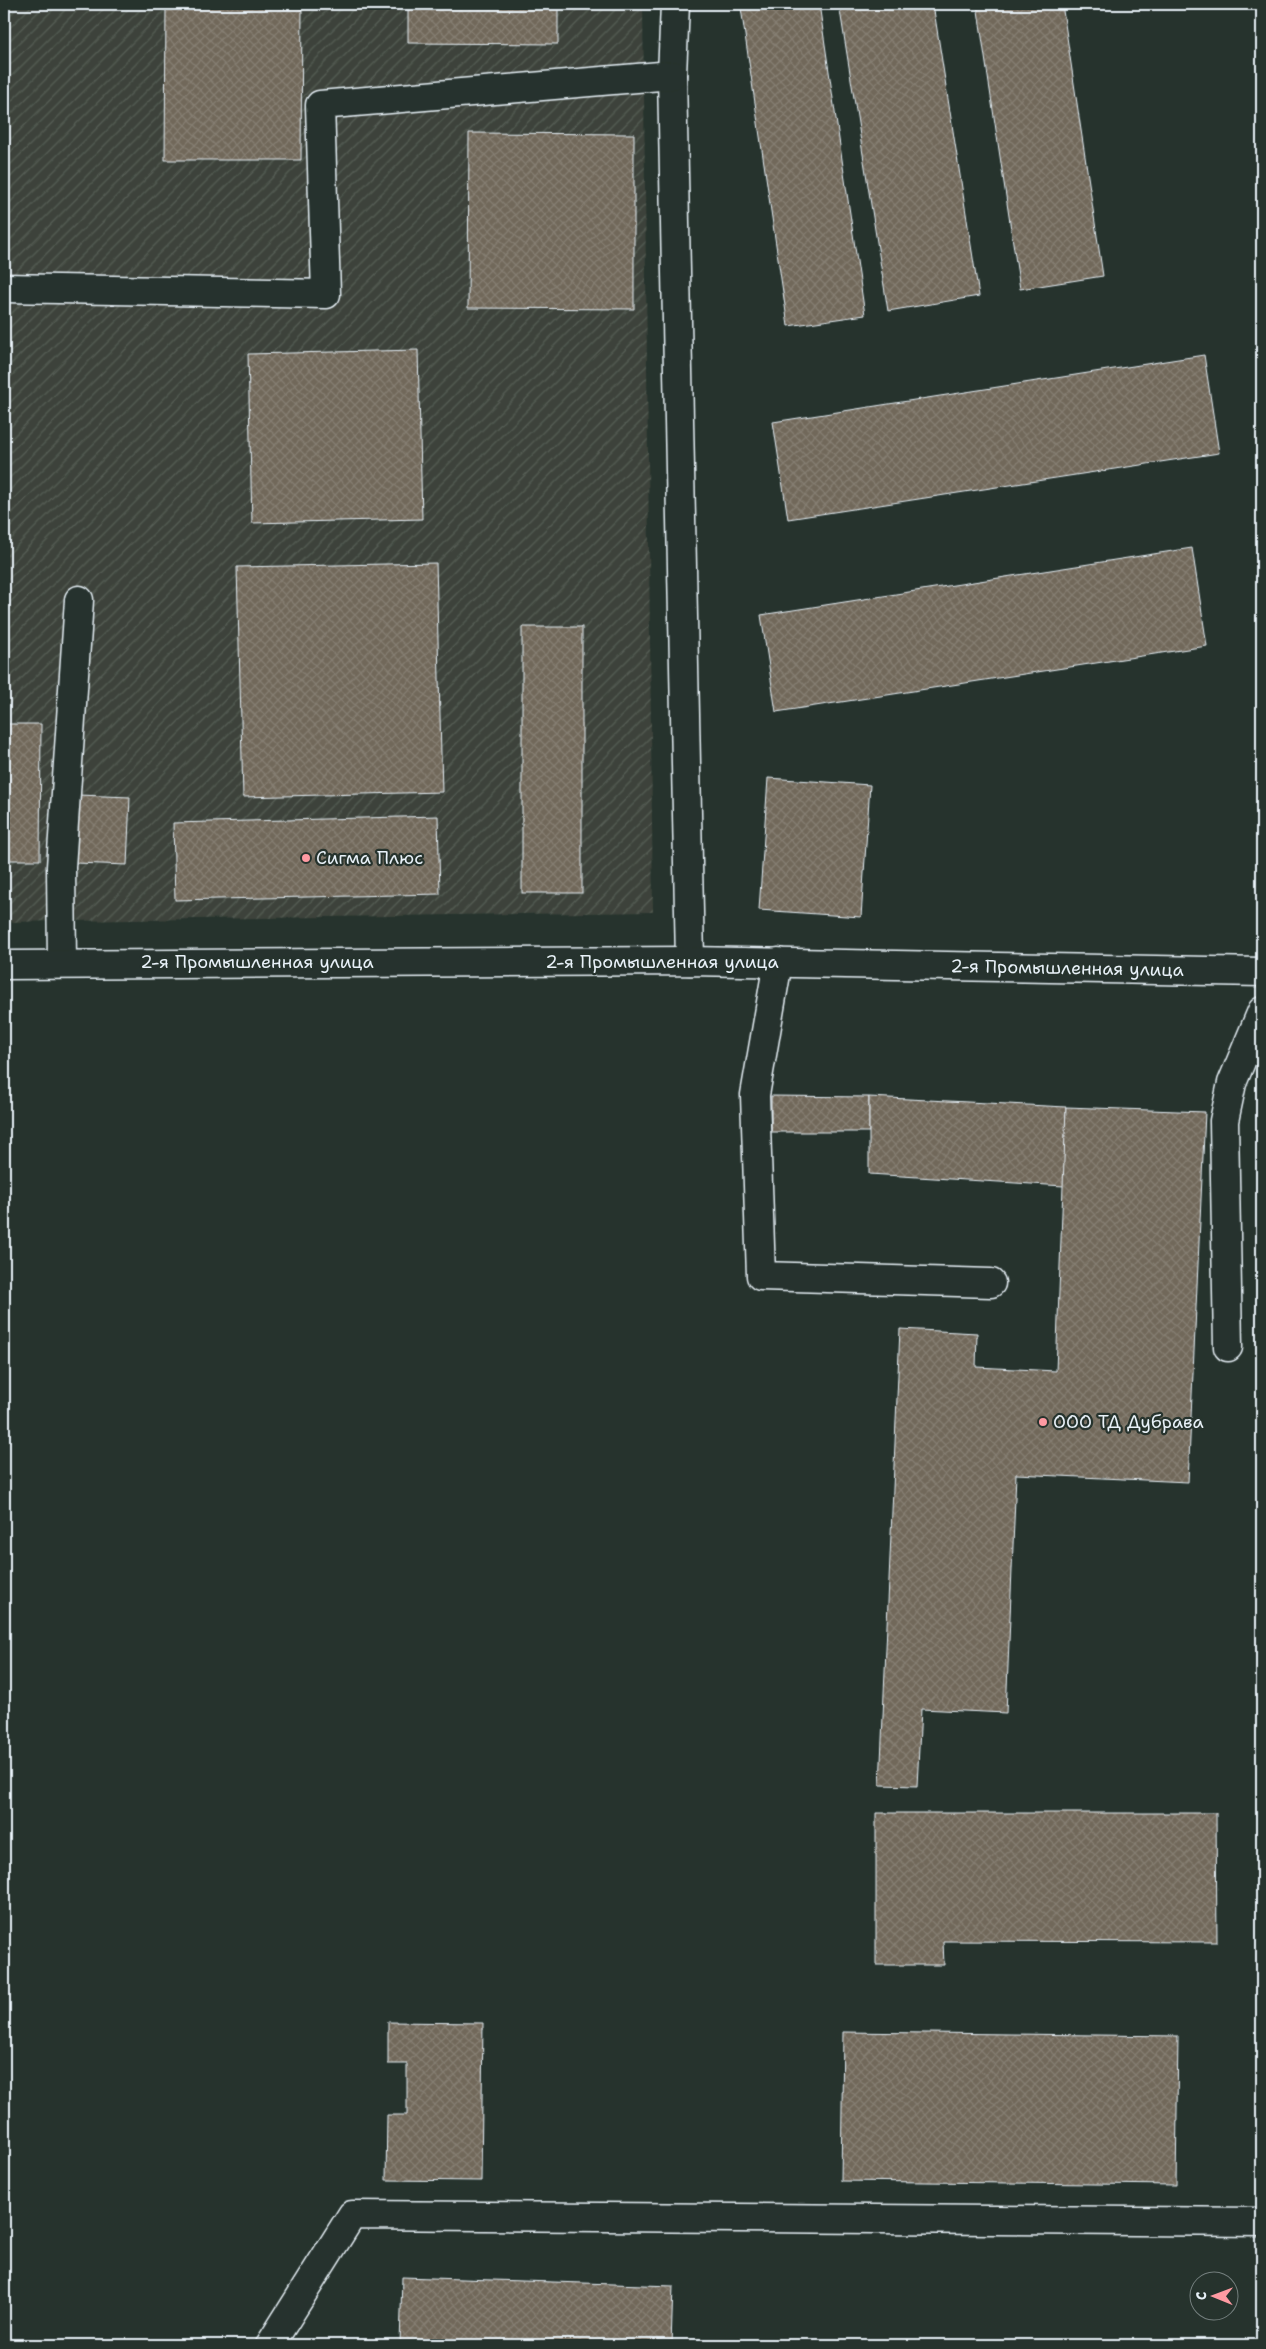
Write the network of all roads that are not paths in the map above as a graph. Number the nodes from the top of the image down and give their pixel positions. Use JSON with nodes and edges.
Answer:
{"nodes":[{"id":1,"x":675,"y":4,"type":"edge"},
{"id":2,"x":672,"y":75,"type":"junction"},
{"id":3,"x":4,"y":288,"type":"edge"},
{"id":4,"x":79,"y":600,"type":"dead end"},
{"id":5,"x":690,"y":961,"type":"junction"},
{"id":6,"x":778,"y":962,"type":"junction"},
{"id":7,"x":62,"y":963,"type":"junction"},
{"id":8,"x":4,"y":965,"type":"edge"},
{"id":9,"x":1262,"y":972,"type":"edge"},
{"id":10,"x":1262,"y":1011,"type":"edge"},
{"id":11,"x":991,"y":1283,"type":"dead end"},
{"id":12,"x":1228,"y":1347,"type":"dead end"},
{"id":13,"x":1262,"y":2222,"type":"edge"},
{"id":14,"x":270,"y":2345,"type":"edge"}],
"edges":[{"from":1,"to":2,"type":"street"},
{"from":2,"to":3,"type":"street"},
{"from":2,"to":5,"type":"street"},
{"from":4,"to":7,"type":"street"},
{"from":5,"to":6,"type":"street","name":"2-я Промышленная улица"},
{"from":5,"to":7,"type":"street","name":"2-я Промышленная улица"},
{"from":6,"to":9,"type":"street","name":"2-я Промышленная улица"},
{"from":6,"to":11,"type":"street"},
{"from":7,"to":8,"type":"street","name":"2-я Промышленная улица"},
{"from":10,"to":12,"type":"street"},
{"from":13,"to":14,"type":"street"}]}
